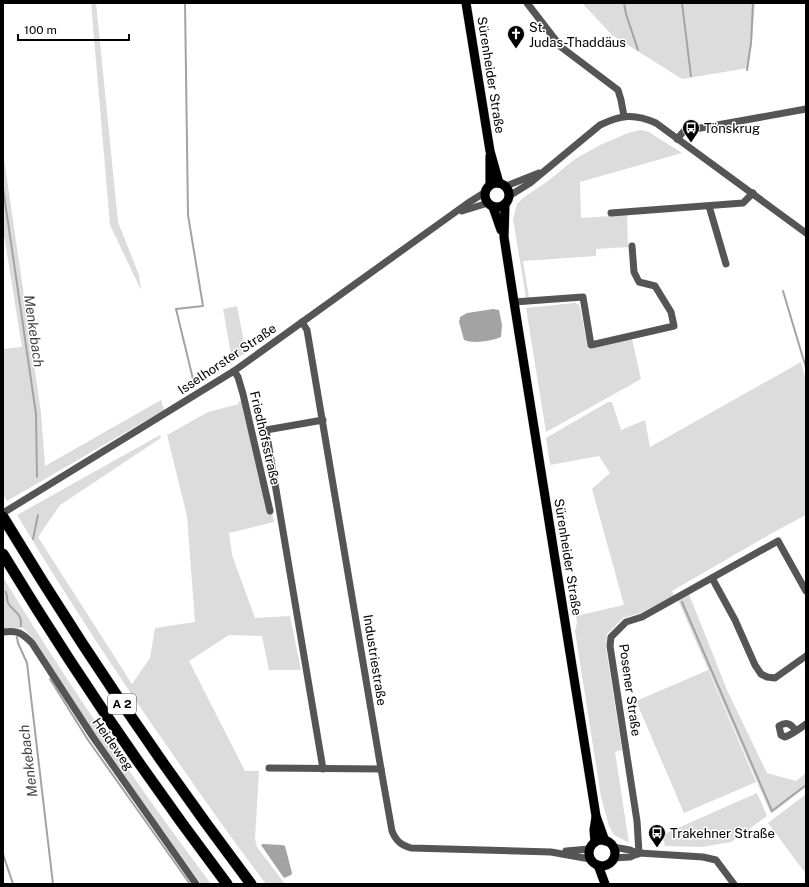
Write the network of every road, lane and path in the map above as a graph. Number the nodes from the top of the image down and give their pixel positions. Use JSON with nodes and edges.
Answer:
{"nodes":[{"id":1,"x":466,"y":3,"type":"edge"},
{"id":2,"x":527,"y":3,"type":"edge"},
{"id":3,"x":806,"y":109,"type":"edge"},
{"id":4,"x":624,"y":116,"type":"junction"},
{"id":5,"x":677,"y":139,"type":"junction"},
{"id":6,"x":543,"y":172,"type":"junction"},
{"id":7,"x":498,"y":184,"type":"junction"},
{"id":8,"x":484,"y":193,"type":"junction"},
{"id":9,"x":753,"y":193,"type":"junction"},
{"id":10,"x":507,"y":200,"type":"junction"},
{"id":11,"x":490,"y":205,"type":"junction"},
{"id":12,"x":709,"y":206,"type":"junction"},
{"id":13,"x":456,"y":213,"type":"junction"},
{"id":14,"x":611,"y":213,"type":"dead end"},
{"id":15,"x":806,"y":233,"type":"edge"},
{"id":16,"x":504,"y":237,"type":"junction"},
{"id":17,"x":632,"y":246,"type":"dead end"},
{"id":18,"x":726,"y":264,"type":"dead end"},
{"id":19,"x":514,"y":302,"type":"junction"},
{"id":20,"x":302,"y":322,"type":"junction"},
{"id":21,"x":234,"y":372,"type":"junction"},
{"id":22,"x":323,"y":420,"type":"junction"},
{"id":23,"x":270,"y":511,"type":"dead end"},
{"id":24,"x":3,"y":513,"type":"edge"},
{"id":25,"x":3,"y":517,"type":"edge"},
{"id":26,"x":3,"y":554,"type":"edge"},
{"id":27,"x":712,"y":578,"type":"junction"},
{"id":28,"x":806,"y":591,"type":"edge"},
{"id":29,"x":3,"y":632,"type":"edge"},
{"id":30,"x":806,"y":656,"type":"edge"},
{"id":31,"x":806,"y":724,"type":"edge"},
{"id":32,"x":796,"y":731,"type":"dead end"},
{"id":33,"x":269,"y":768,"type":"dead end"},
{"id":34,"x":323,"y":768,"type":"junction"},
{"id":35,"x":381,"y":769,"type":"junction"},
{"id":36,"x":596,"y":816,"type":"junction"},
{"id":37,"x":605,"y":841,"type":"junction"},
{"id":38,"x":613,"y":847,"type":"junction"},
{"id":39,"x":592,"y":850,"type":"junction"},
{"id":40,"x":639,"y":854,"type":"junction"},
{"id":41,"x":610,"y":862,"type":"junction"},
{"id":42,"x":598,"y":865,"type":"junction"},
{"id":43,"x":196,"y":884,"type":"edge"},
{"id":44,"x":227,"y":884,"type":"edge"},
{"id":45,"x":251,"y":884,"type":"edge"},
{"id":46,"x":605,"y":884,"type":"edge"},
{"id":47,"x":608,"y":884,"type":"edge"},
{"id":48,"x":734,"y":884,"type":"edge"}],
"edges":[{"from":1,"to":7,"type":"main road","name":"Sürenheider Straße"},
{"from":2,"to":4,"type":"street"},
{"from":3,"to":5,"type":"street"},
{"from":4,"to":5,"type":"street"},
{"from":4,"to":6,"type":"street"},
{"from":5,"to":9,"type":"street"},
{"from":6,"to":7,"type":"street"},
{"from":6,"to":10,"type":"street"},
{"from":7,"to":8,"type":"main road"},
{"from":7,"to":10,"type":"main road"},
{"from":8,"to":11,"type":"main road"},
{"from":8,"to":13,"type":"street","name":"Isselhorster Straße"},
{"from":9,"to":12,"type":"street"},
{"from":9,"to":15,"type":"street"},
{"from":10,"to":11,"type":"main road"},
{"from":10,"to":16,"type":"main road","name":"Sürenheider Straße"},
{"from":11,"to":13,"type":"street","name":"Isselhorster Straße"},
{"from":11,"to":16,"type":"main road","name":"Sürenheider Straße"},
{"from":12,"to":14,"type":"street"},
{"from":12,"to":18,"type":"street"},
{"from":13,"to":20,"type":"street","name":"Isselhorster Straße"},
{"from":16,"to":19,"type":"main road","name":"Sürenheider Straße"},
{"from":17,"to":19,"type":"street"},
{"from":19,"to":36,"type":"main road","name":"Sürenheider Straße"},
{"from":20,"to":21,"type":"street","name":"Isselhorster Straße"},
{"from":20,"to":22,"type":"street","name":"Industriestraße"},
{"from":21,"to":23,"type":"street","name":"Friedhofsstraße"},
{"from":21,"to":24,"type":"street","name":"Isselhorster Straße"},
{"from":22,"to":34,"type":"street"},
{"from":22,"to":35,"type":"street","name":"Industriestraße"},
{"from":25,"to":45,"type":"highway","number":"A 2"},
{"from":26,"to":44,"type":"highway","number":"A 2"},
{"from":27,"to":28,"type":"street","name":"Posener Straße"},
{"from":27,"to":30,"type":"street"},
{"from":27,"to":40,"type":"street","name":"Posener Straße"},
{"from":29,"to":43,"type":"street","name":"Heideweg"},
{"from":31,"to":32,"type":"street"},
{"from":33,"to":34,"type":"street"},
{"from":34,"to":35,"type":"street"},
{"from":35,"to":39,"type":"street","name":"Industriestraße"},
{"from":36,"to":37,"type":"main road","name":"Sürenheider Straße"},
{"from":36,"to":39,"type":"main road","name":"Sürenheider Straße"},
{"from":37,"to":38,"type":"main road"},
{"from":37,"to":39,"type":"main road"},
{"from":38,"to":40,"type":"street"},
{"from":38,"to":41,"type":"main road"},
{"from":39,"to":42,"type":"main road"},
{"from":40,"to":41,"type":"street"},
{"from":40,"to":48,"type":"street"},
{"from":41,"to":42,"type":"main road"},
{"from":41,"to":47,"type":"main road"},
{"from":42,"to":46,"type":"main road"}]}
